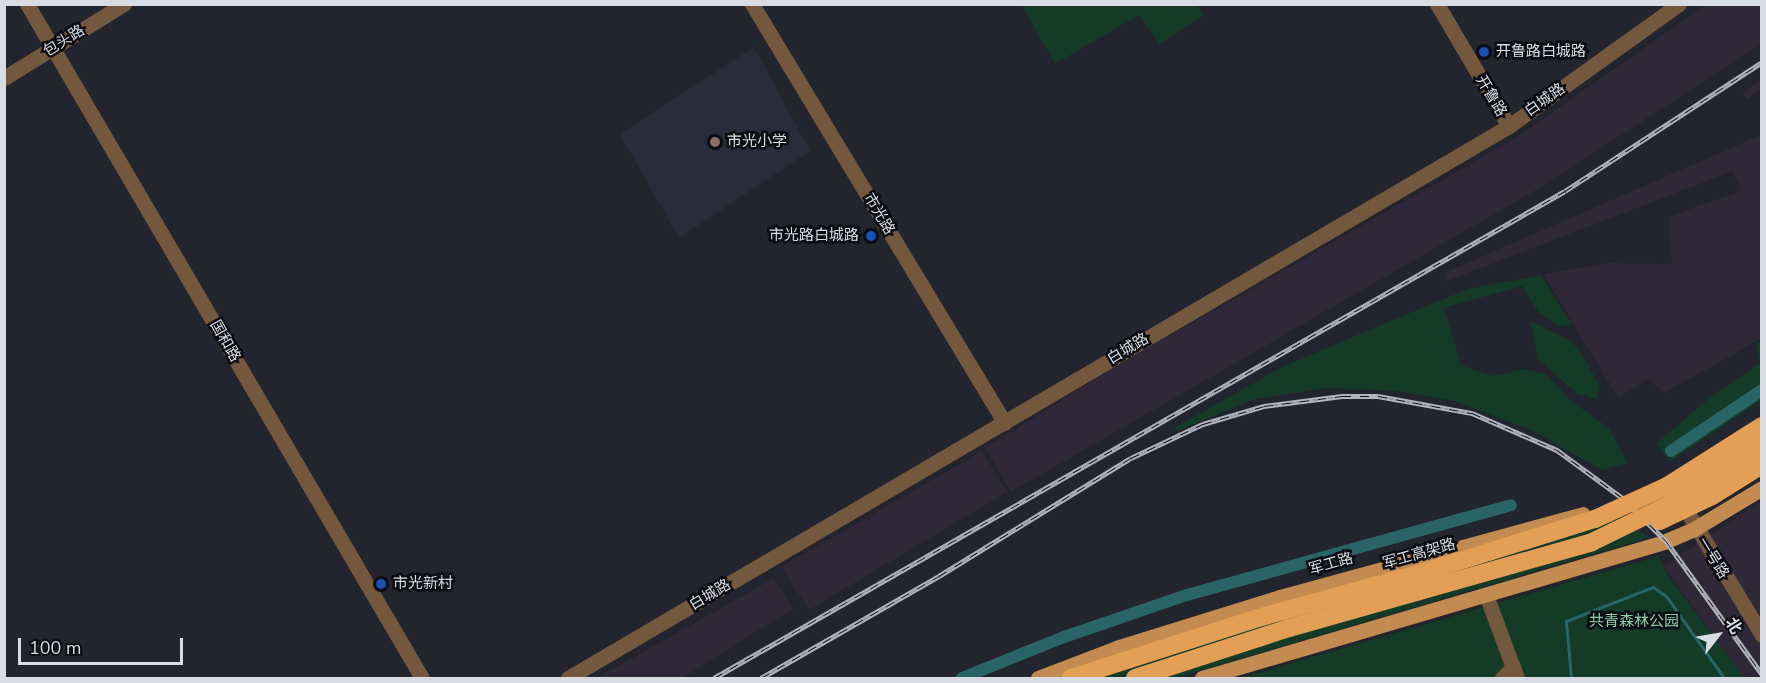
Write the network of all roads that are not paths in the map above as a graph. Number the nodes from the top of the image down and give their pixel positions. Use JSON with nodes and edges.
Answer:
{"nodes":[{"id":1,"x":27,"y":4,"type":"edge"},
{"id":2,"x":124,"y":4,"type":"edge"},
{"id":3,"x":752,"y":4,"type":"edge"},
{"id":4,"x":1437,"y":4,"type":"edge"},
{"id":5,"x":1679,"y":4,"type":"edge"},
{"id":6,"x":53,"y":48,"type":"junction"},
{"id":7,"x":4,"y":78,"type":"edge"},
{"id":8,"x":1509,"y":126,"type":"junction"},
{"id":9,"x":1005,"y":423,"type":"junction"},
{"id":10,"x":1761,"y":425,"type":"edge"},
{"id":11,"x":1761,"y":446,"type":"edge"},
{"id":12,"x":1761,"y":465,"type":"edge"},
{"id":13,"x":1669,"y":479,"type":"junction"},
{"id":14,"x":1761,"y":488,"type":"edge"},
{"id":15,"x":1694,"y":529,"type":"junction"},
{"id":16,"x":1592,"y":542,"type":"junction"},
{"id":17,"x":1486,"y":595,"type":"junction"},
{"id":18,"x":1761,"y":635,"type":"edge"},
{"id":19,"x":1515,"y":673,"type":"edge"},
{"id":20,"x":422,"y":678,"type":"edge"},
{"id":21,"x":568,"y":678,"type":"edge"},
{"id":22,"x":1038,"y":678,"type":"edge"},
{"id":23,"x":1071,"y":678,"type":"edge"},
{"id":24,"x":1135,"y":678,"type":"edge"},
{"id":25,"x":1202,"y":678,"type":"edge"},
{"id":26,"x":1502,"y":678,"type":"edge"}],
"edges":[{"from":1,"to":6,"type":"street","name":"国和路"},
{"from":2,"to":6,"type":"street","name":"包头路"},
{"from":3,"to":9,"type":"street","name":"市光路"},
{"from":4,"to":8,"type":"street","name":"开鲁路"},
{"from":5,"to":8,"type":"street","name":"白城路"},
{"from":6,"to":7,"type":"street","name":"包头路"},
{"from":6,"to":20,"type":"street","name":"国和路"},
{"from":8,"to":9,"type":"street","name":"白城路"},
{"from":9,"to":21,"type":"street","name":"白城路"},
{"from":10,"to":13,"type":"main road","name":"军工路"},
{"from":10,"to":23,"type":"highway","name":"军工高架路","bridge":true},
{"from":11,"to":16,"type":"highway","bridge":true},
{"from":12,"to":16,"type":"highway","bridge":true},
{"from":13,"to":15,"type":"street","name":"一号路"},
{"from":13,"to":22,"type":"main road","name":"军工路"},
{"from":14,"to":15,"type":"main road"},
{"from":15,"to":17,"type":"main road"},
{"from":15,"to":18,"type":"street","name":"一号路"},
{"from":16,"to":24,"type":"highway","bridge":true},
{"from":17,"to":19,"type":"street"},
{"from":17,"to":25,"type":"main road"},
{"from":19,"to":26,"type":"street"}]}
